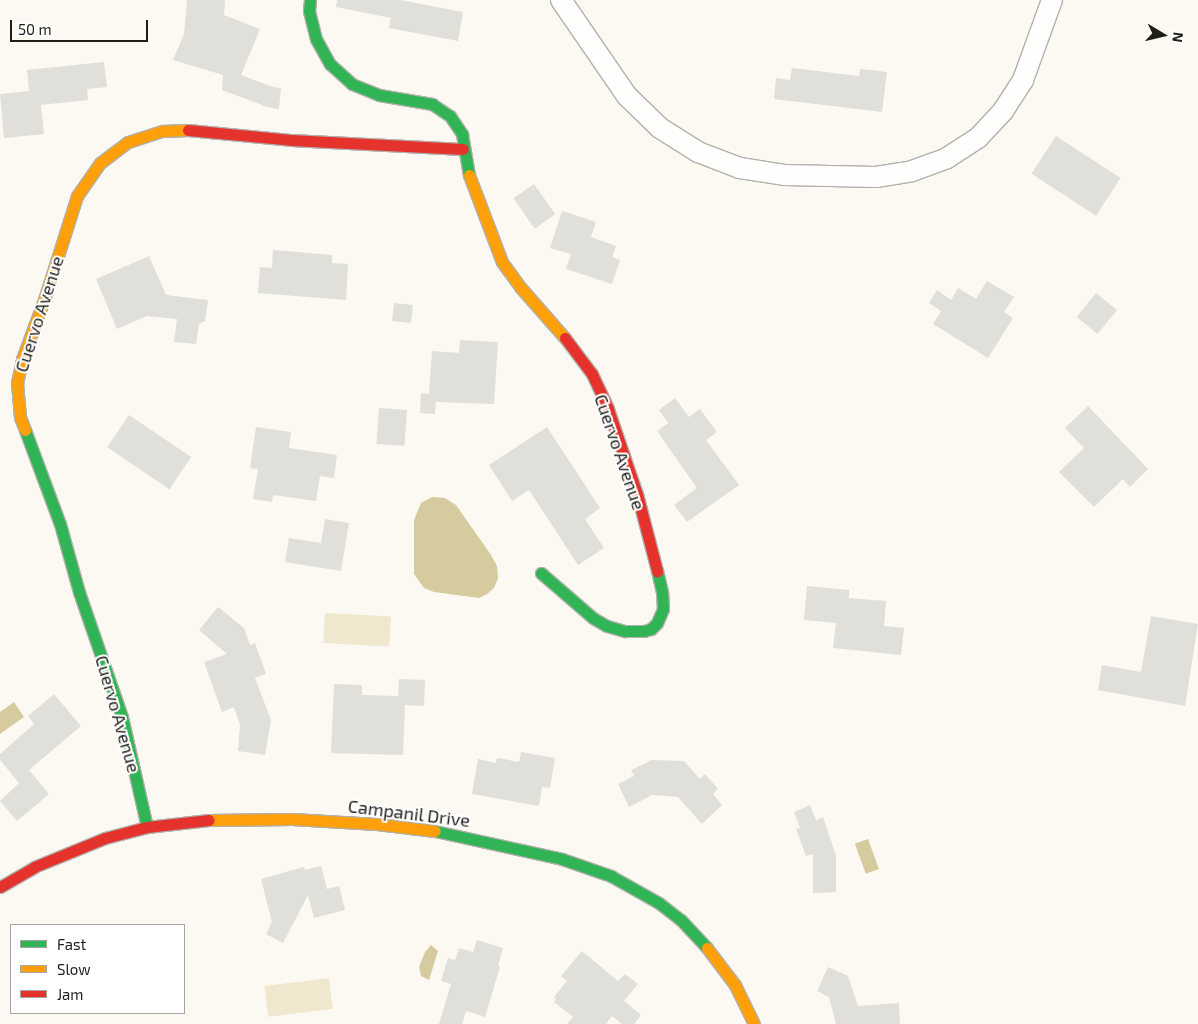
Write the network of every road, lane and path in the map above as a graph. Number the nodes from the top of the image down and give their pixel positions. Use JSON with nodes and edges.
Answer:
{"nodes":[{"id":1,"x":310,"y":0,"type":"edge"},
{"id":2,"x":561,"y":0,"type":"edge"},
{"id":3,"x":1052,"y":0,"type":"edge"},
{"id":4,"x":464,"y":149,"type":"junction"},
{"id":5,"x":541,"y":573,"type":"dead end"},
{"id":6,"x":147,"y":827,"type":"junction"},
{"id":7,"x":0,"y":887,"type":"edge"},
{"id":8,"x":754,"y":1024,"type":"edge"}],
"edges":[{"from":1,"to":4,"type":"street","name":"Cuervo Avenue"},
{"from":2,"to":3,"type":"street"},
{"from":4,"to":5,"type":"street","name":"Cuervo Avenue"},
{"from":4,"to":6,"type":"street","name":"Cuervo Avenue"},
{"from":6,"to":7,"type":"street","name":"Campanil Drive"},
{"from":6,"to":8,"type":"street","name":"Campanil Drive"}]}
